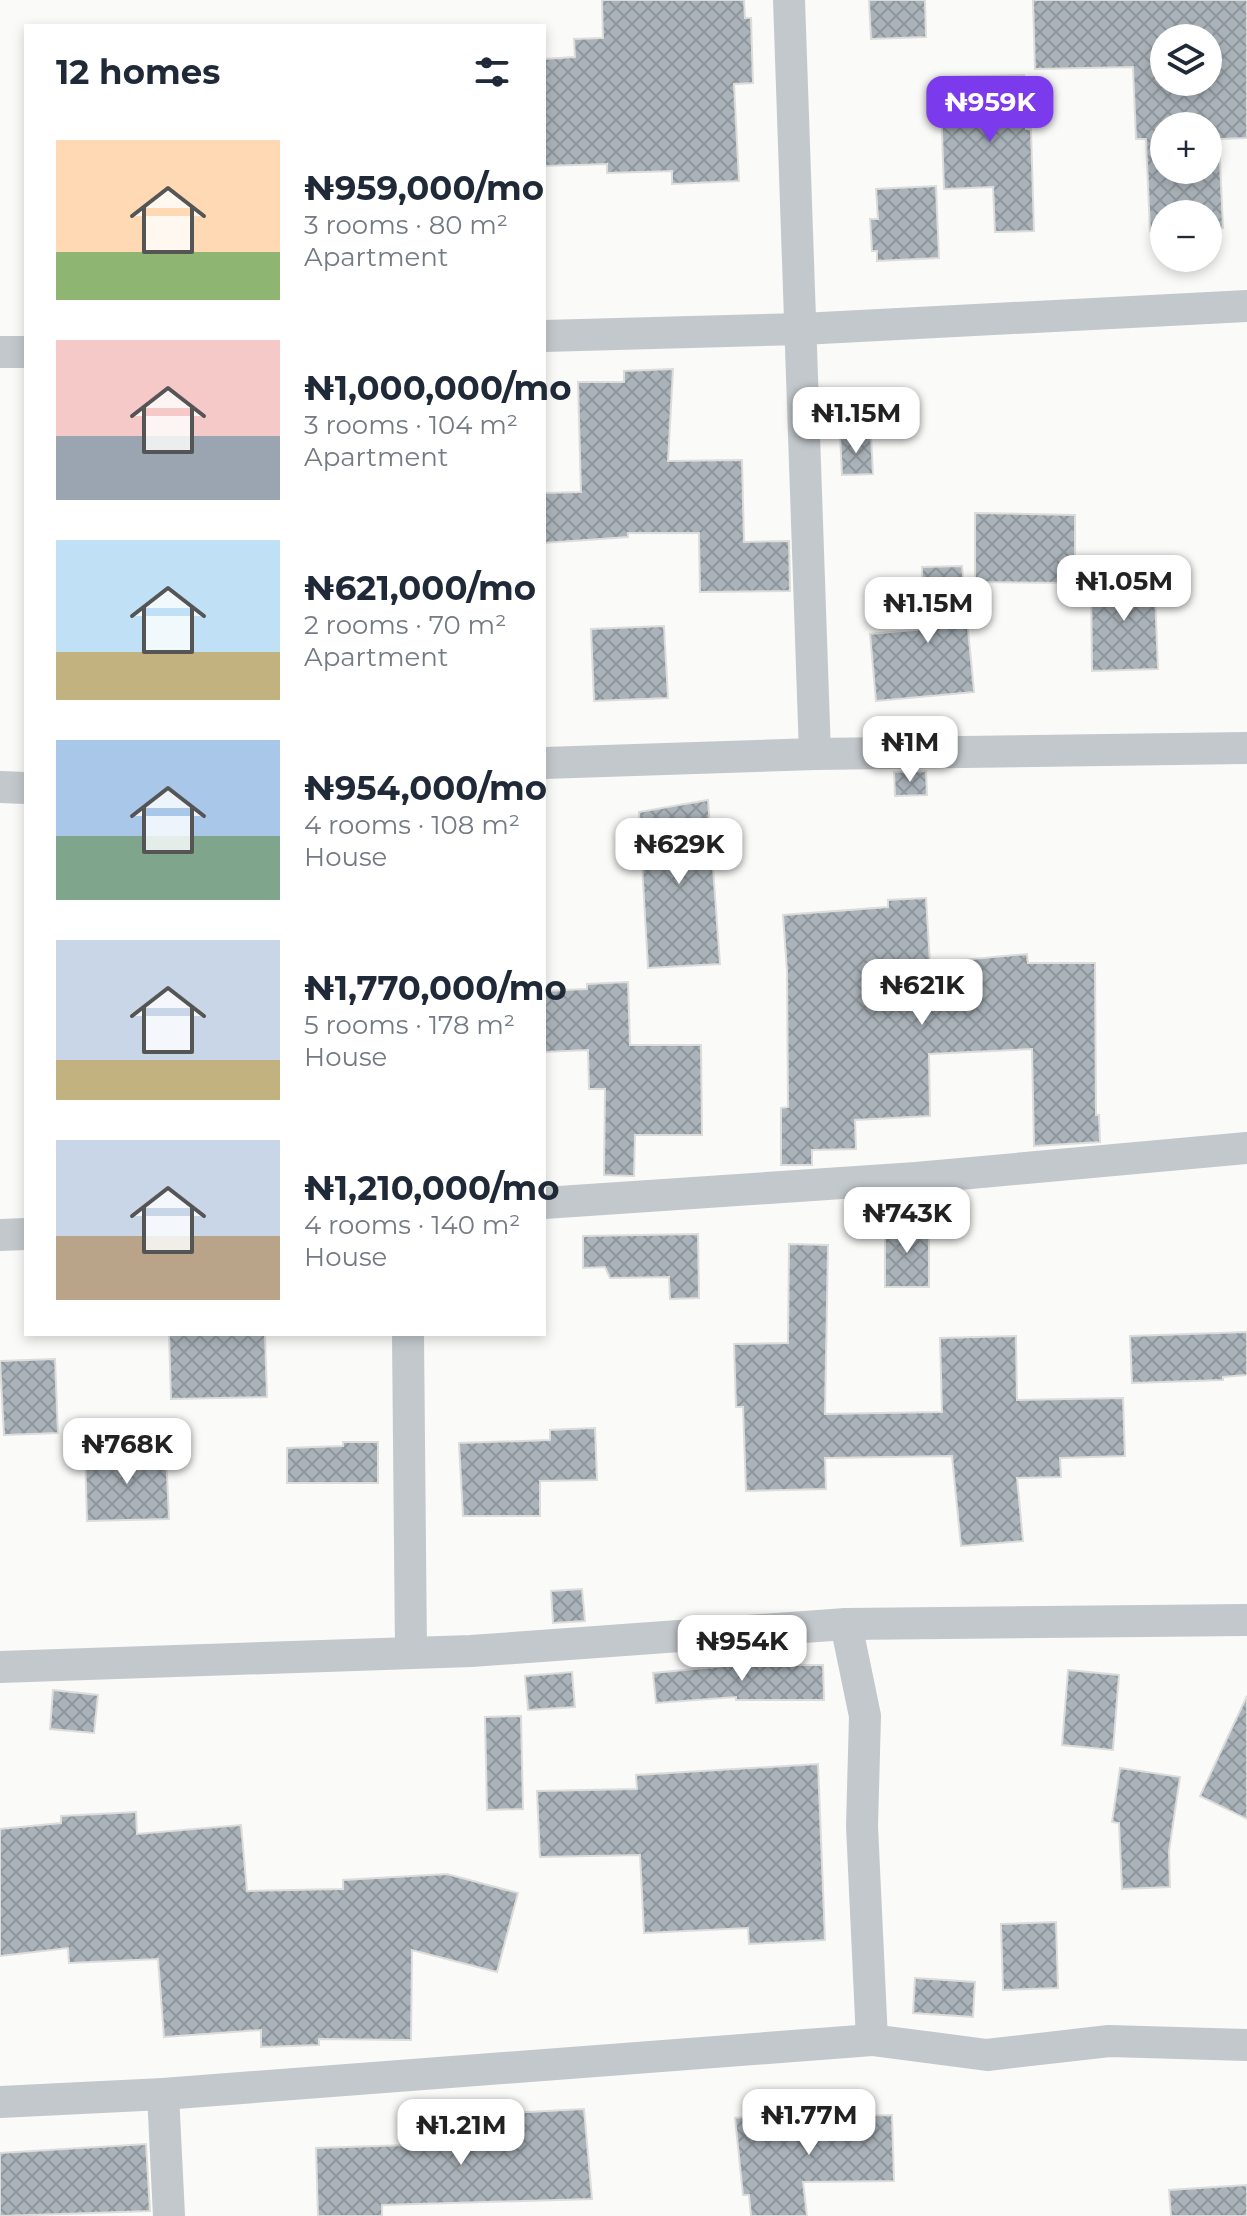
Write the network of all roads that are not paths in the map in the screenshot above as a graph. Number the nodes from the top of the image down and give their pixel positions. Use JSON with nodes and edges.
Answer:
{"nodes":[{"id":1,"x":789,"y":0,"type":"edge"},
{"id":2,"x":1247,"y":306,"type":"edge"},
{"id":3,"x":802,"y":329,"type":"junction"},
{"id":4,"x":546,"y":336,"type":"edge"},
{"id":5,"x":0,"y":352,"type":"edge"},
{"id":6,"x":24,"y":352,"type":"edge"},
{"id":7,"x":1247,"y":748,"type":"edge"},
{"id":8,"x":815,"y":754,"type":"junction"},
{"id":9,"x":546,"y":763,"type":"edge"},
{"id":10,"x":0,"y":787,"type":"edge"},
{"id":11,"x":24,"y":788,"type":"edge"},
{"id":12,"x":1247,"y":1148,"type":"edge"},
{"id":13,"x":546,"y":1203,"type":"edge"},
{"id":14,"x":24,"y":1234,"type":"edge"},
{"id":15,"x":0,"y":1235,"type":"edge"},
{"id":16,"x":408,"y":1336,"type":"edge"},
{"id":17,"x":1247,"y":1620,"type":"edge"},
{"id":18,"x":846,"y":1624,"type":"junction"},
{"id":19,"x":411,"y":1653,"type":"junction"},
{"id":20,"x":0,"y":1667,"type":"edge"},
{"id":21,"x":872,"y":2040,"type":"junction"},
{"id":22,"x":1247,"y":2045,"type":"edge"},
{"id":23,"x":163,"y":2094,"type":"junction"},
{"id":24,"x":0,"y":2102,"type":"edge"},
{"id":25,"x":169,"y":2216,"type":"edge"}],
"edges":[{"from":1,"to":3,"type":"street"},
{"from":2,"to":3,"type":"street"},
{"from":3,"to":4,"type":"street"},
{"from":3,"to":8,"type":"street"},
{"from":5,"to":6,"type":"street"},
{"from":7,"to":8,"type":"street"},
{"from":8,"to":9,"type":"street"},
{"from":10,"to":11,"type":"street"},
{"from":12,"to":13,"type":"street"},
{"from":14,"to":15,"type":"street"},
{"from":16,"to":19,"type":"street"},
{"from":17,"to":18,"type":"street"},
{"from":18,"to":19,"type":"street"},
{"from":18,"to":21,"type":"street"},
{"from":19,"to":20,"type":"street"},
{"from":21,"to":22,"type":"street"},
{"from":21,"to":23,"type":"street"},
{"from":23,"to":24,"type":"street"},
{"from":23,"to":25,"type":"street"}]}
